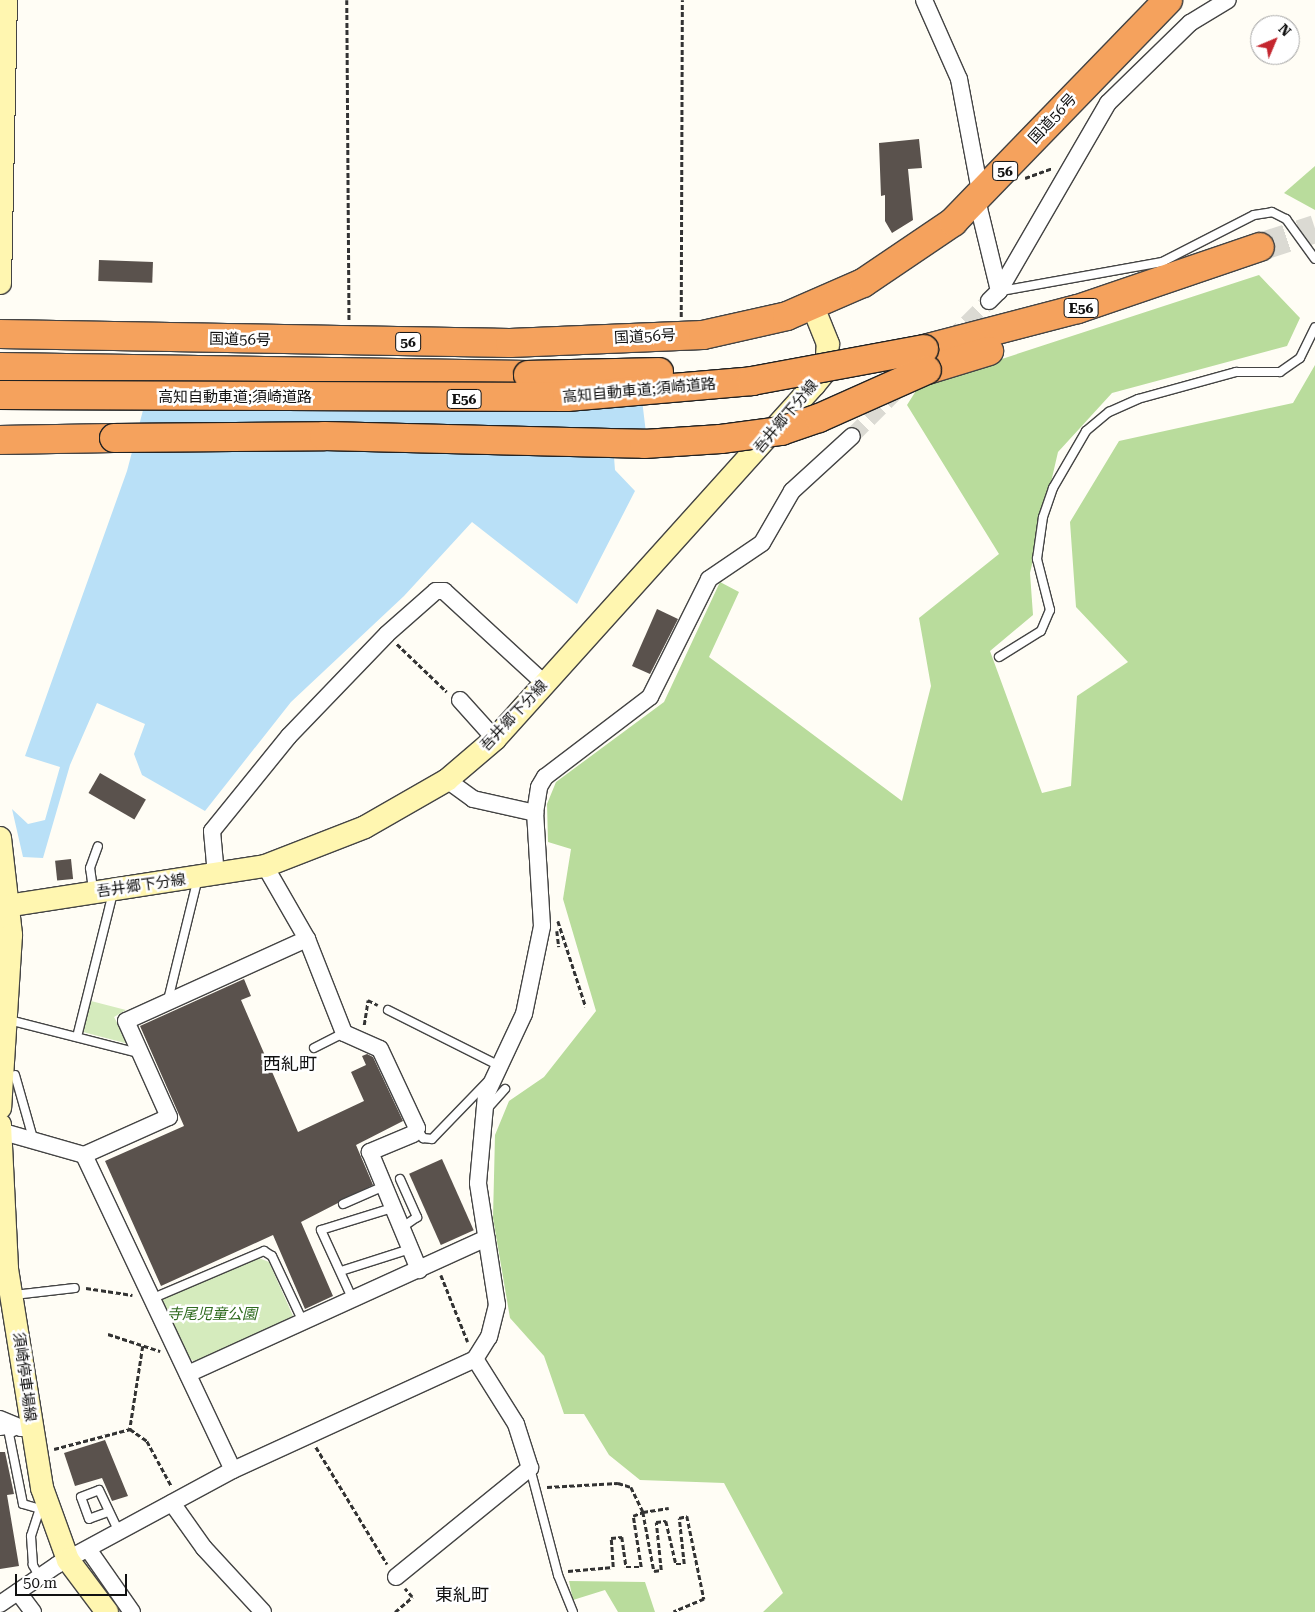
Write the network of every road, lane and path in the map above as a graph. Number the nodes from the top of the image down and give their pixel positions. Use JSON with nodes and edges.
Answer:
{"nodes":[{"id":1,"x":6,"y":0,"type":"edge"},
{"id":2,"x":347,"y":0,"type":"edge"},
{"id":3,"x":682,"y":0,"type":"edge"},
{"id":4,"x":924,"y":0,"type":"edge"},
{"id":5,"x":1168,"y":0,"type":"edge"},
{"id":6,"x":1228,"y":0,"type":"edge"},
{"id":7,"x":1072,"y":160,"type":"junction"},
{"id":8,"x":1020,"y":180,"type":"dead end"},
{"id":9,"x":979,"y":198,"type":"junction"},
{"id":10,"x":1260,"y":247,"type":"tunnel mouth"},
{"id":11,"x":1315,"y":259,"type":"edge"},
{"id":12,"x":0,"y":283,"type":"edge"},
{"id":13,"x":1152,"y":286,"type":"junction"},
{"id":14,"x":994,"y":296,"type":"junction"},
{"id":15,"x":813,"y":307,"type":"junction"},
{"id":16,"x":1315,"y":327,"type":"edge"},
{"id":17,"x":0,"y":334,"type":"edge"},
{"id":18,"x":684,"y":335,"type":"junction"},
{"id":19,"x":349,"y":341,"type":"junction"},
{"id":20,"x":924,"y":353,"type":"junction"},
{"id":21,"x":0,"y":367,"type":"edge"},
{"id":22,"x":0,"y":395,"type":"edge"},
{"id":23,"x":852,"y":436,"type":"tunnel mouth"},
{"id":24,"x":0,"y":440,"type":"edge"},
{"id":25,"x":387,"y":634,"type":"junction"},
{"id":26,"x":999,"y":657,"type":"dead end"},
{"id":27,"x":544,"y":683,"type":"junction"},
{"id":28,"x":460,"y":700,"type":"joint"},
{"id":29,"x":495,"y":739,"type":"junction"},
{"id":30,"x":447,"y":780,"type":"junction"},
{"id":31,"x":535,"y":813,"type":"junction"},
{"id":32,"x":0,"y":838,"type":"edge"},
{"id":33,"x":98,"y":846,"type":"dead end"},
{"id":34,"x":265,"y":866,"type":"junction"},
{"id":35,"x":207,"y":876,"type":"junction"},
{"id":36,"x":104,"y":891,"type":"junction"},
{"id":37,"x":5,"y":907,"type":"edge"},
{"id":38,"x":307,"y":939,"type":"junction"},
{"id":39,"x":559,"y":947,"type":"dead end"},
{"id":40,"x":168,"y":1002,"type":"junction"},
{"id":41,"x":586,"y":1007,"type":"dead end"},
{"id":42,"x":388,"y":1010,"type":"joint"},
{"id":43,"x":4,"y":1019,"type":"junction"},
{"id":44,"x":344,"y":1033,"type":"junction"},
{"id":45,"x":77,"y":1037,"type":"junction"},
{"id":46,"x":362,"y":1042,"type":"junction"},
{"id":47,"x":314,"y":1048,"type":"dead end"},
{"id":48,"x":139,"y":1053,"type":"junction"},
{"id":49,"x":495,"y":1071,"type":"junction"},
{"id":50,"x":15,"y":1075,"type":"dead end"},
{"id":51,"x":505,"y":1089,"type":"dead end"},
{"id":52,"x":0,"y":1108,"type":"edge"},
{"id":53,"x":487,"y":1109,"type":"junction"},
{"id":54,"x":0,"y":1125,"type":"edge"},
{"id":55,"x":417,"y":1128,"type":"junction"},
{"id":56,"x":0,"y":1131,"type":"edge"},
{"id":57,"x":33,"y":1138,"type":"junction"},
{"id":58,"x":84,"y":1155,"type":"junction"},
{"id":59,"x":400,"y":1179,"type":"dead end"},
{"id":60,"x":382,"y":1187,"type":"junction"},
{"id":61,"x":343,"y":1204,"type":"dead end"},
{"id":62,"x":392,"y":1208,"type":"junction"},
{"id":63,"x":401,"y":1228,"type":"junction"},
{"id":64,"x":487,"y":1238,"type":"junction"},
{"id":65,"x":410,"y":1249,"type":"junction"},
{"id":66,"x":436,"y":1262,"type":"junction"},
{"id":67,"x":3,"y":1267,"type":"edge"},
{"id":68,"x":419,"y":1270,"type":"junction"},
{"id":69,"x":341,"y":1271,"type":"junction"},
{"id":70,"x":75,"y":1288,"type":"joint"},
{"id":71,"x":12,"y":1296,"type":"junction"},
{"id":72,"x":151,"y":1299,"type":"junction"},
{"id":73,"x":353,"y":1300,"type":"junction"},
{"id":74,"x":304,"y":1322,"type":"junction"},
{"id":75,"x":108,"y":1334,"type":"dead end"},
{"id":76,"x":475,"y":1359,"type":"junction"},
{"id":77,"x":188,"y":1374,"type":"junction"},
{"id":78,"x":0,"y":1419,"type":"edge"},
{"id":79,"x":26,"y":1428,"type":"junction"},
{"id":80,"x":130,"y":1429,"type":"junction"},
{"id":81,"x":0,"y":1431,"type":"edge"},
{"id":82,"x":308,"y":1433,"type":"junction"},
{"id":83,"x":53,"y":1450,"type":"dead end"},
{"id":84,"x":530,"y":1468,"type":"junction"},
{"id":85,"x":233,"y":1470,"type":"junction"},
{"id":86,"x":536,"y":1488,"type":"junction"},
{"id":87,"x":175,"y":1501,"type":"junction"},
{"id":88,"x":669,"y":1508,"type":"dead end"},
{"id":89,"x":44,"y":1511,"type":"junction"},
{"id":90,"x":108,"y":1512,"type":"dead end"},
{"id":91,"x":643,"y":1512,"type":"junction"},
{"id":92,"x":119,"y":1532,"type":"junction"},
{"id":93,"x":88,"y":1549,"type":"junction"},
{"id":94,"x":68,"y":1560,"type":"junction"},
{"id":95,"x":564,"y":1563,"type":"dead end"},
{"id":96,"x":39,"y":1576,"type":"junction"},
{"id":97,"x":396,"y":1577,"type":"junction"},
{"id":98,"x":18,"y":1592,"type":"junction"},
{"id":99,"x":0,"y":1604,"type":"edge"},
{"id":100,"x":33,"y":1612,"type":"edge"},
{"id":101,"x":107,"y":1612,"type":"edge"},
{"id":102,"x":132,"y":1612,"type":"edge"},
{"id":103,"x":263,"y":1612,"type":"edge"},
{"id":104,"x":395,"y":1612,"type":"edge"},
{"id":105,"x":573,"y":1612,"type":"edge"},
{"id":106,"x":674,"y":1612,"type":"edge"}],
"edges":[{"from":1,"to":12,"type":"main road"},
{"from":2,"to":19,"type":"path"},
{"from":3,"to":18,"type":"path"},
{"from":4,"to":9,"type":"street"},
{"from":5,"to":9,"type":"highway","name":"国道56号","number":"56"},
{"from":6,"to":7,"type":"street"},
{"from":7,"to":8,"type":"path"},
{"from":7,"to":14,"type":"street"},
{"from":9,"to":14,"type":"street"},
{"from":9,"to":15,"type":"highway","name":"国道56号","number":"56"},
{"from":10,"to":13,"type":"highway","name":"高知自動車道;須崎道路","number":"E56"},
{"from":11,"to":14,"type":"lane"},
{"from":13,"to":20,"type":"highway","name":"高知自動車道;須崎道路","number":"E56"},
{"from":13,"to":20,"type":"highway"},
{"from":15,"to":18,"type":"highway","name":"国道56号","number":"56"},
{"from":15,"to":27,"type":"main road","name":"吾井郷下分線"},
{"from":16,"to":26,"type":"lane"},
{"from":17,"to":19,"type":"highway","name":"国道56号","number":"56"},
{"from":18,"to":19,"type":"highway","name":"国道56号","number":"56"},
{"from":20,"to":21,"type":"highway","bridge":true},
{"from":20,"to":22,"type":"highway","name":"高知自動車道;須崎道路","number":"E56","bridge":true},
{"from":20,"to":24,"type":"highway","bridge":true},
{"from":23,"to":31,"type":"street"},
{"from":25,"to":27,"type":"street"},
{"from":25,"to":28,"type":"path"},
{"from":25,"to":35,"type":"street"},
{"from":27,"to":29,"type":"main road","name":"吾井郷下分線"},
{"from":28,"to":29,"type":"street"},
{"from":29,"to":30,"type":"main road","name":"吾井郷下分線"},
{"from":30,"to":31,"type":"street"},
{"from":30,"to":34,"type":"main road","name":"吾井郷下分線"},
{"from":31,"to":49,"type":"street"},
{"from":32,"to":37,"type":"main road"},
{"from":33,"to":36,"type":"lane"},
{"from":34,"to":35,"type":"main road","name":"吾井郷下分線"},
{"from":34,"to":38,"type":"street"},
{"from":35,"to":36,"type":"main road","name":"吾井郷下分線"},
{"from":35,"to":40,"type":"lane"},
{"from":36,"to":37,"type":"main road","name":"吾井郷下分線"},
{"from":36,"to":45,"type":"lane"},
{"from":37,"to":43,"type":"main road"},
{"from":38,"to":40,"type":"street"},
{"from":38,"to":44,"type":"street"},
{"from":39,"to":41,"type":"path"},
{"from":40,"to":48,"type":"street"},
{"from":42,"to":46,"type":"path"},
{"from":42,"to":49,"type":"lane"},
{"from":43,"to":45,"type":"lane"},
{"from":43,"to":52,"type":"main road"},
{"from":44,"to":46,"type":"street"},
{"from":44,"to":47,"type":"lane"},
{"from":45,"to":48,"type":"lane"},
{"from":46,"to":55,"type":"street"},
{"from":48,"to":58,"type":"street"},
{"from":49,"to":53,"type":"street"},
{"from":49,"to":55,"type":"lane"},
{"from":50,"to":57,"type":"lane"},
{"from":51,"to":53,"type":"lane"},
{"from":53,"to":64,"type":"street"},
{"from":54,"to":56,"type":"main road","name":"須崎停車場線"},
{"from":55,"to":60,"type":"street"},
{"from":56,"to":57,"type":"street"},
{"from":56,"to":67,"type":"main road","name":"須崎停車場線"},
{"from":57,"to":58,"type":"street"},
{"from":58,"to":72,"type":"street"},
{"from":59,"to":63,"type":"lane"},
{"from":60,"to":61,"type":"lane"},
{"from":60,"to":62,"type":"street"},
{"from":62,"to":63,"type":"street"},
{"from":62,"to":69,"type":"lane"},
{"from":63,"to":65,"type":"street"},
{"from":64,"to":66,"type":"street"},
{"from":64,"to":76,"type":"street"},
{"from":65,"to":68,"type":"street"},
{"from":65,"to":69,"type":"lane"},
{"from":66,"to":68,"type":"street"},
{"from":66,"to":76,"type":"path"},
{"from":67,"to":71,"type":"main road","name":"須崎停車場線"},
{"from":68,"to":73,"type":"street"},
{"from":69,"to":73,"type":"lane"},
{"from":70,"to":71,"type":"lane"},
{"from":70,"to":72,"type":"path"},
{"from":71,"to":79,"type":"main road","name":"須崎停車場線"},
{"from":72,"to":74,"type":"lane"},
{"from":72,"to":77,"type":"street"},
{"from":73,"to":74,"type":"street"},
{"from":74,"to":77,"type":"street"},
{"from":75,"to":80,"type":"path"},
{"from":76,"to":82,"type":"street"},
{"from":76,"to":84,"type":"street"},
{"from":77,"to":85,"type":"street"},
{"from":78,"to":79,"type":"street"},
{"from":79,"to":81,"type":"lane"},
{"from":79,"to":89,"type":"main road","name":"須崎停車場線"},
{"from":80,"to":83,"type":"path"},
{"from":80,"to":87,"type":"path"},
{"from":82,"to":85,"type":"street"},
{"from":82,"to":97,"type":"path"},
{"from":84,"to":86,"type":"lane"},
{"from":84,"to":97,"type":"street"},
{"from":85,"to":87,"type":"street"},
{"from":86,"to":91,"type":"path"},
{"from":86,"to":105,"type":"lane"},
{"from":87,"to":92,"type":"street"},
{"from":87,"to":103,"type":"street"},
{"from":88,"to":91,"type":"path"},
{"from":89,"to":94,"type":"main road","name":"須崎停車場線"},
{"from":89,"to":96,"type":"lane"},
{"from":90,"to":92,"type":"lane"},
{"from":91,"to":95,"type":"path"},
{"from":91,"to":106,"type":"path"},
{"from":92,"to":93,"type":"street"},
{"from":93,"to":94,"type":"street"},
{"from":93,"to":102,"type":"street"},
{"from":94,"to":96,"type":"street"},
{"from":94,"to":101,"type":"main road","name":"須崎停車場線"},
{"from":96,"to":98,"type":"street"},
{"from":97,"to":104,"type":"path"},
{"from":98,"to":99,"type":"street"},
{"from":98,"to":100,"type":"street"}]}
